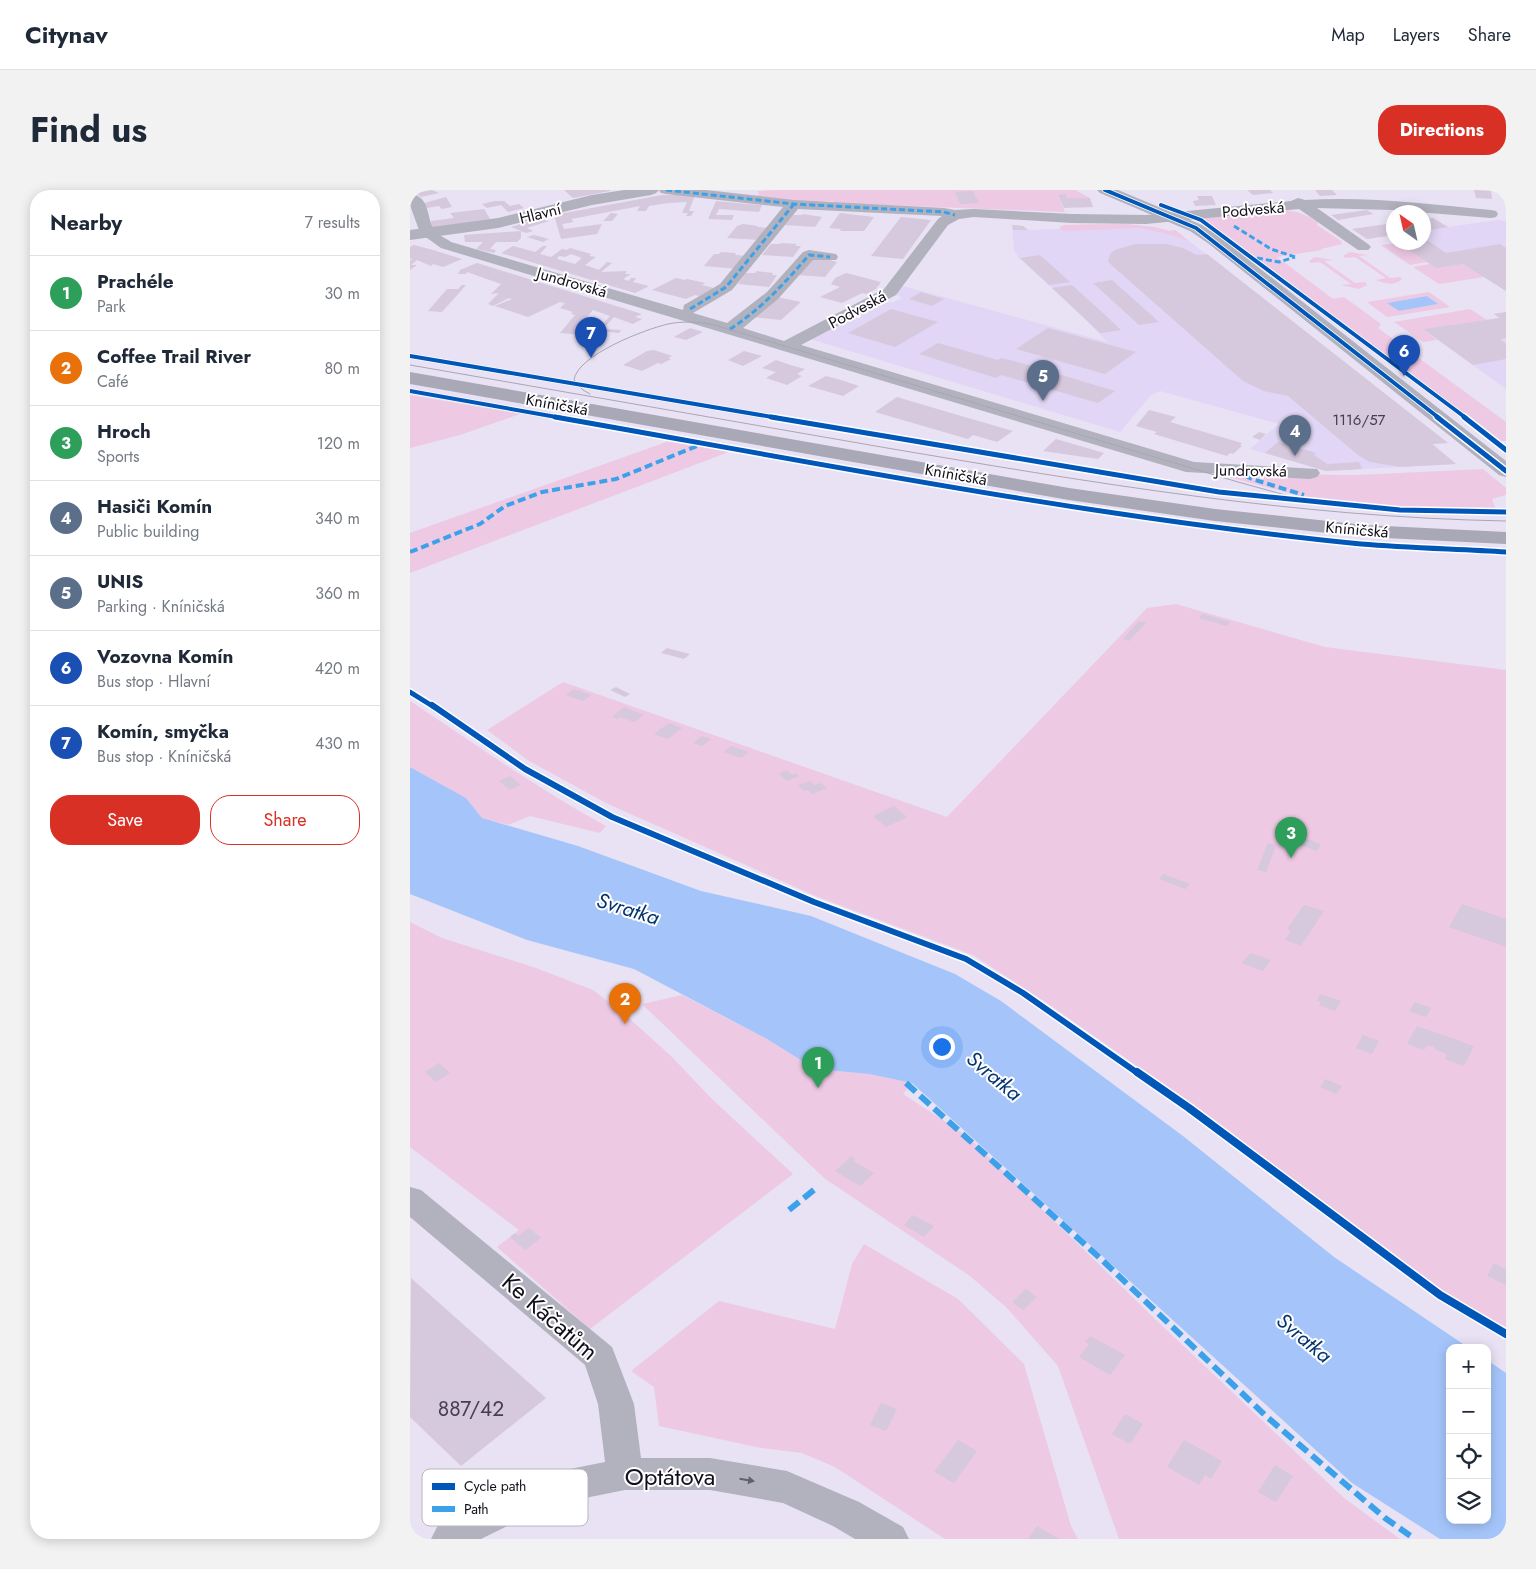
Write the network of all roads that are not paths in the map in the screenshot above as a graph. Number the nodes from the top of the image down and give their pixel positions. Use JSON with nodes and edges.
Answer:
{"nodes":[{"id":1,"x":652,"y":190,"type":"edge"},
{"id":2,"x":666,"y":190,"type":"edge"},
{"id":3,"x":1288,"y":190,"type":"edge"},
{"id":4,"x":1110,"y":193,"type":"edge"},
{"id":5,"x":410,"y":197,"type":"edge"},
{"id":6,"x":794,"y":204,"type":"junction"},
{"id":7,"x":1300,"y":204,"type":"junction"},
{"id":8,"x":1491,"y":214,"type":"dead end"},
{"id":9,"x":955,"y":215,"type":"junction"},
{"id":10,"x":1171,"y":218,"type":"junction"},
{"id":11,"x":1097,"y":219,"type":"junction"},
{"id":12,"x":428,"y":233,"type":"junction"},
{"id":13,"x":410,"y":235,"type":"edge"},
{"id":14,"x":1363,"y":247,"type":"dead end"},
{"id":15,"x":830,"y":257,"type":"dead end"},
{"id":16,"x":690,"y":309,"type":"dead end"},
{"id":17,"x":725,"y":327,"type":"junction"},
{"id":18,"x":787,"y":346,"type":"junction"},
{"id":19,"x":410,"y":378,"type":"edge"},
{"id":20,"x":1506,"y":471,"type":"edge"},
{"id":21,"x":1310,"y":472,"type":"dead end"},
{"id":22,"x":1506,"y":538,"type":"edge"},
{"id":23,"x":410,"y":1199,"type":"edge"},
{"id":24,"x":625,"y":1474,"type":"junction"},
{"id":25,"x":588,"y":1481,"type":"edge"},
{"id":26,"x":469,"y":1526,"type":"edge"},
{"id":27,"x":450,"y":1539,"type":"edge"},
{"id":28,"x":890,"y":1539,"type":"edge"}],
"edges":[{"from":1,"to":12,"type":"street","name":"Hlavní"},
{"from":2,"to":6,"type":"street","name":"Podveská"},
{"from":3,"to":7,"type":"street"},
{"from":4,"to":10,"type":"street"},
{"from":4,"to":11,"type":"street"},
{"from":5,"to":12,"type":"street"},
{"from":6,"to":9,"type":"street","name":"Podveská"},
{"from":6,"to":16,"type":"street"},
{"from":7,"to":8,"type":"street","name":"Podveská"},
{"from":7,"to":10,"type":"street","name":"Podveská"},
{"from":7,"to":14,"type":"street"},
{"from":9,"to":11,"type":"street","name":"Podveská"},
{"from":9,"to":18,"type":"street","name":"Podveská"},
{"from":10,"to":11,"type":"street","name":"Podveská"},
{"from":10,"to":20,"type":"street"},
{"from":12,"to":13,"type":"street","name":"Hlavní"},
{"from":12,"to":17,"type":"street","name":"Jundrovská"},
{"from":15,"to":17,"type":"street"},
{"from":17,"to":18,"type":"street","name":"Jundrovská"},
{"from":18,"to":21,"type":"street","name":"Jundrovská"},
{"from":19,"to":22,"type":"main road","name":"Kníničská"},
{"from":23,"to":24,"type":"street","name":"Ke Káčatům"},
{"from":24,"to":25,"type":"street","name":"Optátova"},
{"from":24,"to":28,"type":"street","name":"Optátova","one_way":true},
{"from":26,"to":27,"type":"street","name":"Optátova"}]}
